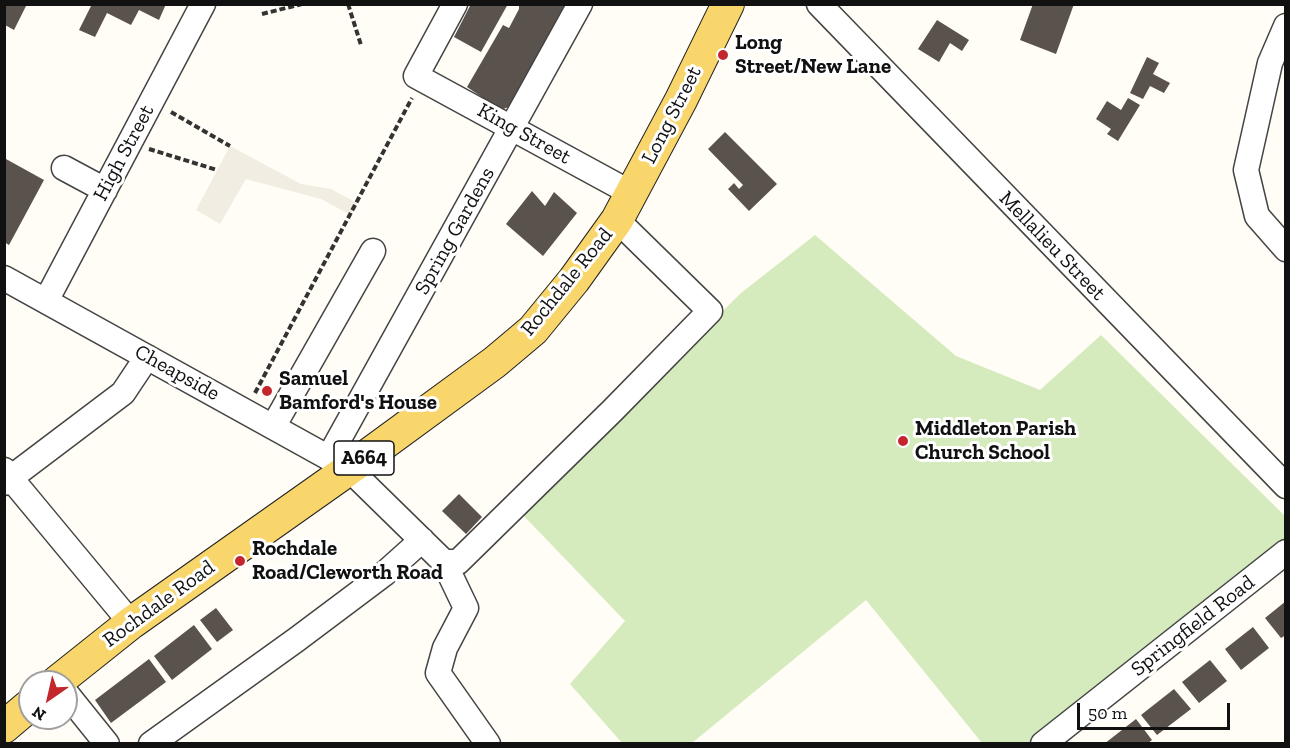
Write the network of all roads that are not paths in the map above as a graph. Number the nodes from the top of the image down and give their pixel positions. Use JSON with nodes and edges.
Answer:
{"nodes":[{"id":1,"x":203,"y":4,"type":"edge"},
{"id":2,"x":454,"y":4,"type":"edge"},
{"id":3,"x":580,"y":4,"type":"edge"},
{"id":4,"x":728,"y":4,"type":"edge"},
{"id":5,"x":819,"y":4,"type":"edge"},
{"id":6,"x":1286,"y":26,"type":"edge"},
{"id":7,"x":1278,"y":65,"type":"edge"},
{"id":8,"x":512,"y":128,"type":"junction"},
{"id":9,"x":64,"y":168,"type":"dead end"},
{"id":10,"x":105,"y":190,"type":"junction"},
{"id":11,"x":631,"y":193,"type":"junction"},
{"id":12,"x":617,"y":220,"type":"junction"},
{"id":13,"x":1286,"y":249,"type":"edge"},
{"id":14,"x":374,"y":251,"type":"dead end"},
{"id":15,"x":4,"y":278,"type":"edge"},
{"id":16,"x":46,"y":301,"type":"junction"},
{"id":17,"x":147,"y":357,"type":"junction"},
{"id":18,"x":273,"y":427,"type":"junction"},
{"id":19,"x":339,"y":463,"type":"junction"},
{"id":20,"x":7,"y":477,"type":"edge"},
{"id":21,"x":1286,"y":486,"type":"edge"},
{"id":22,"x":422,"y":540,"type":"junction"},
{"id":23,"x":1286,"y":552,"type":"edge"},
{"id":24,"x":444,"y":562,"type":"junction"},
{"id":25,"x":131,"y":623,"type":"junction"},
{"id":26,"x":72,"y":670,"type":"edge"},
{"id":27,"x":78,"y":708,"type":"edge"},
{"id":28,"x":18,"y":715,"type":"edge"},
{"id":29,"x":4,"y":727,"type":"edge"},
{"id":30,"x":107,"y":744,"type":"edge"},
{"id":31,"x":151,"y":744,"type":"edge"},
{"id":32,"x":488,"y":744,"type":"edge"},
{"id":33,"x":1043,"y":744,"type":"edge"}],
"edges":[{"from":1,"to":10,"type":"street","name":"High Street"},
{"from":2,"to":8,"type":"street","name":"King Street"},
{"from":3,"to":8,"type":"street","name":"Spring Gardens"},
{"from":4,"to":11,"type":"main road","name":"Long Street","number":"A664"},
{"from":5,"to":21,"type":"street","name":"Mellalieu Street"},
{"from":6,"to":7,"type":"street"},
{"from":7,"to":13,"type":"street"},
{"from":8,"to":11,"type":"street","name":"King Street"},
{"from":8,"to":19,"type":"street","name":"Spring Gardens"},
{"from":9,"to":10,"type":"street"},
{"from":10,"to":16,"type":"street","name":"High Street"},
{"from":11,"to":12,"type":"main road","name":"Rochdale Road","number":"A664"},
{"from":12,"to":19,"type":"main road","name":"Rochdale Road","number":"A664"},
{"from":12,"to":24,"type":"street"},
{"from":14,"to":18,"type":"street"},
{"from":15,"to":16,"type":"street","name":"Cheapside"},
{"from":16,"to":17,"type":"street","name":"Cheapside"},
{"from":17,"to":18,"type":"street","name":"Cheapside"},
{"from":17,"to":20,"type":"street"},
{"from":18,"to":19,"type":"street","name":"Cheapside"},
{"from":19,"to":22,"type":"street","name":"Cheapside"},
{"from":19,"to":25,"type":"main road","name":"Rochdale Road","number":"A664"},
{"from":20,"to":25,"type":"street"},
{"from":22,"to":24,"type":"street","name":"Cheapside"},
{"from":22,"to":31,"type":"street"},
{"from":23,"to":33,"type":"street","name":"Springfield Road"},
{"from":24,"to":32,"type":"street"},
{"from":25,"to":26,"type":"main road","name":"Rochdale Road","number":"A664"},
{"from":27,"to":30,"type":"street"},
{"from":28,"to":29,"type":"main road"}]}
